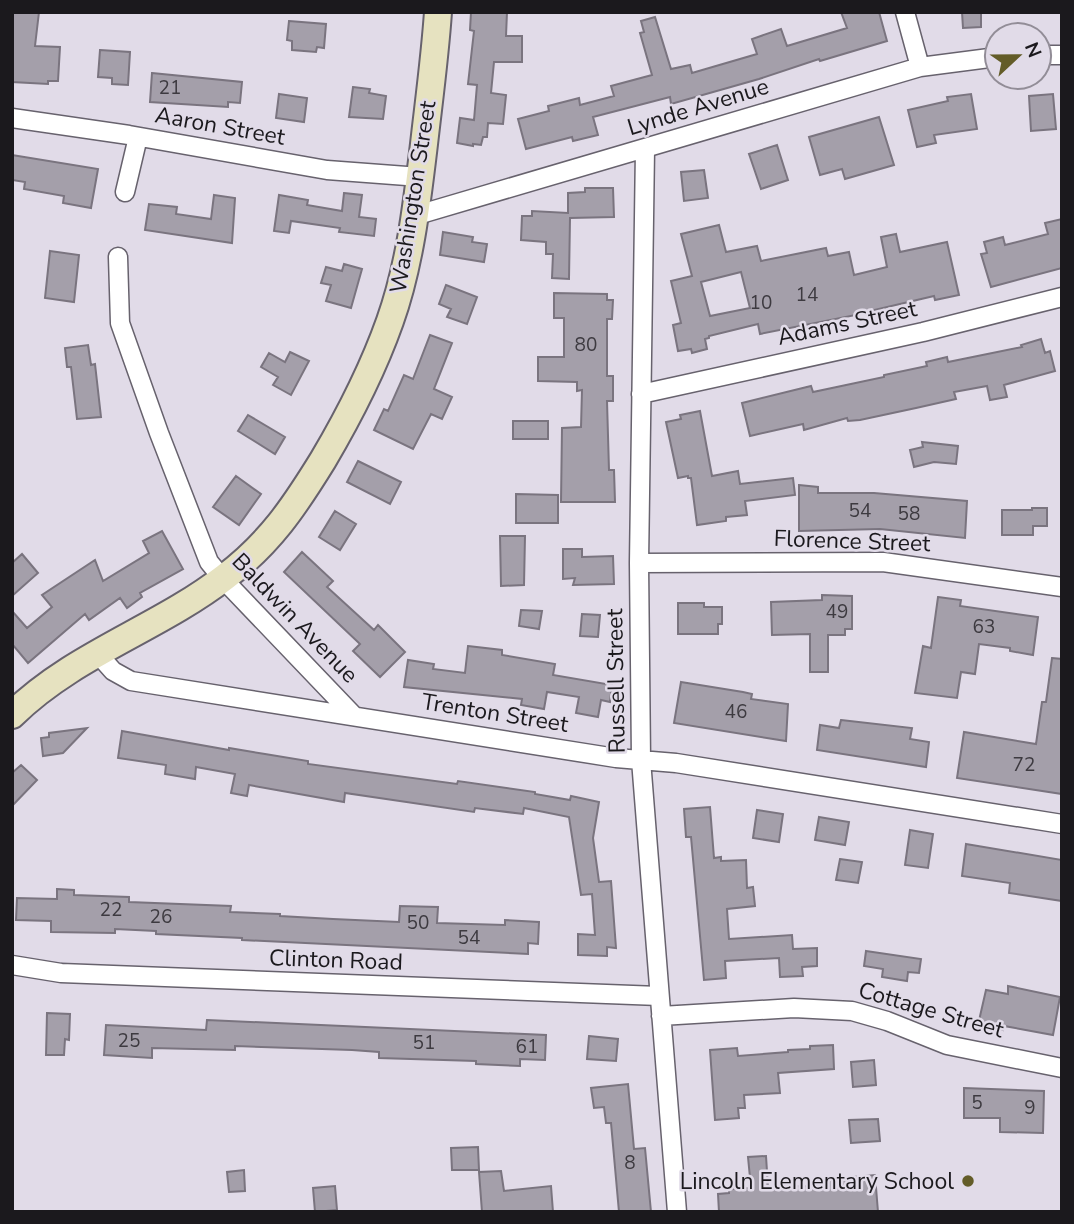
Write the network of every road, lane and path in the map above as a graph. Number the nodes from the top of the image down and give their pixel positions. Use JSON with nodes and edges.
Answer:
{"nodes":[{"id":1,"x":438,"y":12,"type":"edge"},
{"id":2,"x":905,"y":12,"type":"edge"},
{"id":3,"x":983,"y":59,"type":"edge"},
{"id":4,"x":920,"y":67,"type":"junction"},
{"id":5,"x":12,"y":118,"type":"edge"},
{"id":6,"x":138,"y":137,"type":"junction"},
{"id":7,"x":645,"y":149,"type":"junction"},
{"id":8,"x":420,"y":177,"type":"junction"},
{"id":9,"x":125,"y":192,"type":"dead end"},
{"id":10,"x":414,"y":216,"type":"junction"},
{"id":11,"x":118,"y":257,"type":"dead end"},
{"id":12,"x":1062,"y":297,"type":"edge"},
{"id":13,"x":641,"y":394,"type":"junction"},
{"id":14,"x":639,"y":563,"type":"junction"},
{"id":15,"x":223,"y":579,"type":"junction"},
{"id":16,"x":1062,"y":587,"type":"edge"},
{"id":17,"x":97,"y":653,"type":"junction"},
{"id":18,"x":12,"y":715,"type":"edge"},
{"id":19,"x":354,"y":716,"type":"junction"},
{"id":20,"x":641,"y":760,"type":"junction"},
{"id":21,"x":1062,"y":824,"type":"edge"},
{"id":22,"x":12,"y":965,"type":"edge"},
{"id":23,"x":659,"y":996,"type":"junction"},
{"id":24,"x":661,"y":1016,"type":"junction"},
{"id":25,"x":1062,"y":1068,"type":"edge"},
{"id":26,"x":677,"y":1212,"type":"edge"}],
"edges":[{"from":1,"to":8,"type":"main road","name":"Washington Street"},
{"from":2,"to":4,"type":"street"},
{"from":3,"to":4,"type":"street","name":"Lynde Avenue"},
{"from":4,"to":7,"type":"street","name":"Lynde Avenue"},
{"from":5,"to":6,"type":"street","name":"Aaron Street"},
{"from":6,"to":8,"type":"street","name":"Aaron Street"},
{"from":6,"to":9,"type":"street"},
{"from":7,"to":10,"type":"street","name":"Lynde Avenue"},
{"from":7,"to":13,"type":"street","name":"Russell Street"},
{"from":8,"to":10,"type":"main road","name":"Washington Street"},
{"from":10,"to":15,"type":"main road","name":"Washington Street"},
{"from":11,"to":15,"type":"street","name":"Baldwin Avenue"},
{"from":12,"to":13,"type":"street","name":"Adams Street"},
{"from":13,"to":14,"type":"street","name":"Russell Street"},
{"from":14,"to":16,"type":"street","name":"Florence Street"},
{"from":14,"to":20,"type":"street","name":"Russell Street"},
{"from":15,"to":17,"type":"main road","name":"Washington Street"},
{"from":15,"to":19,"type":"street","name":"Baldwin Avenue"},
{"from":17,"to":18,"type":"main road","name":"Washington Street"},
{"from":17,"to":19,"type":"street","name":"Trenton Street"},
{"from":19,"to":20,"type":"street","name":"Trenton Street"},
{"from":20,"to":21,"type":"street","name":"Trenton Street"},
{"from":20,"to":23,"type":"street","name":"Russell Street"},
{"from":22,"to":23,"type":"street","name":"Clinton Road"},
{"from":23,"to":24,"type":"street","name":"Russell Street"},
{"from":24,"to":25,"type":"street","name":"Cottage Street"},
{"from":24,"to":26,"type":"street","name":"Russell Street"}]}
